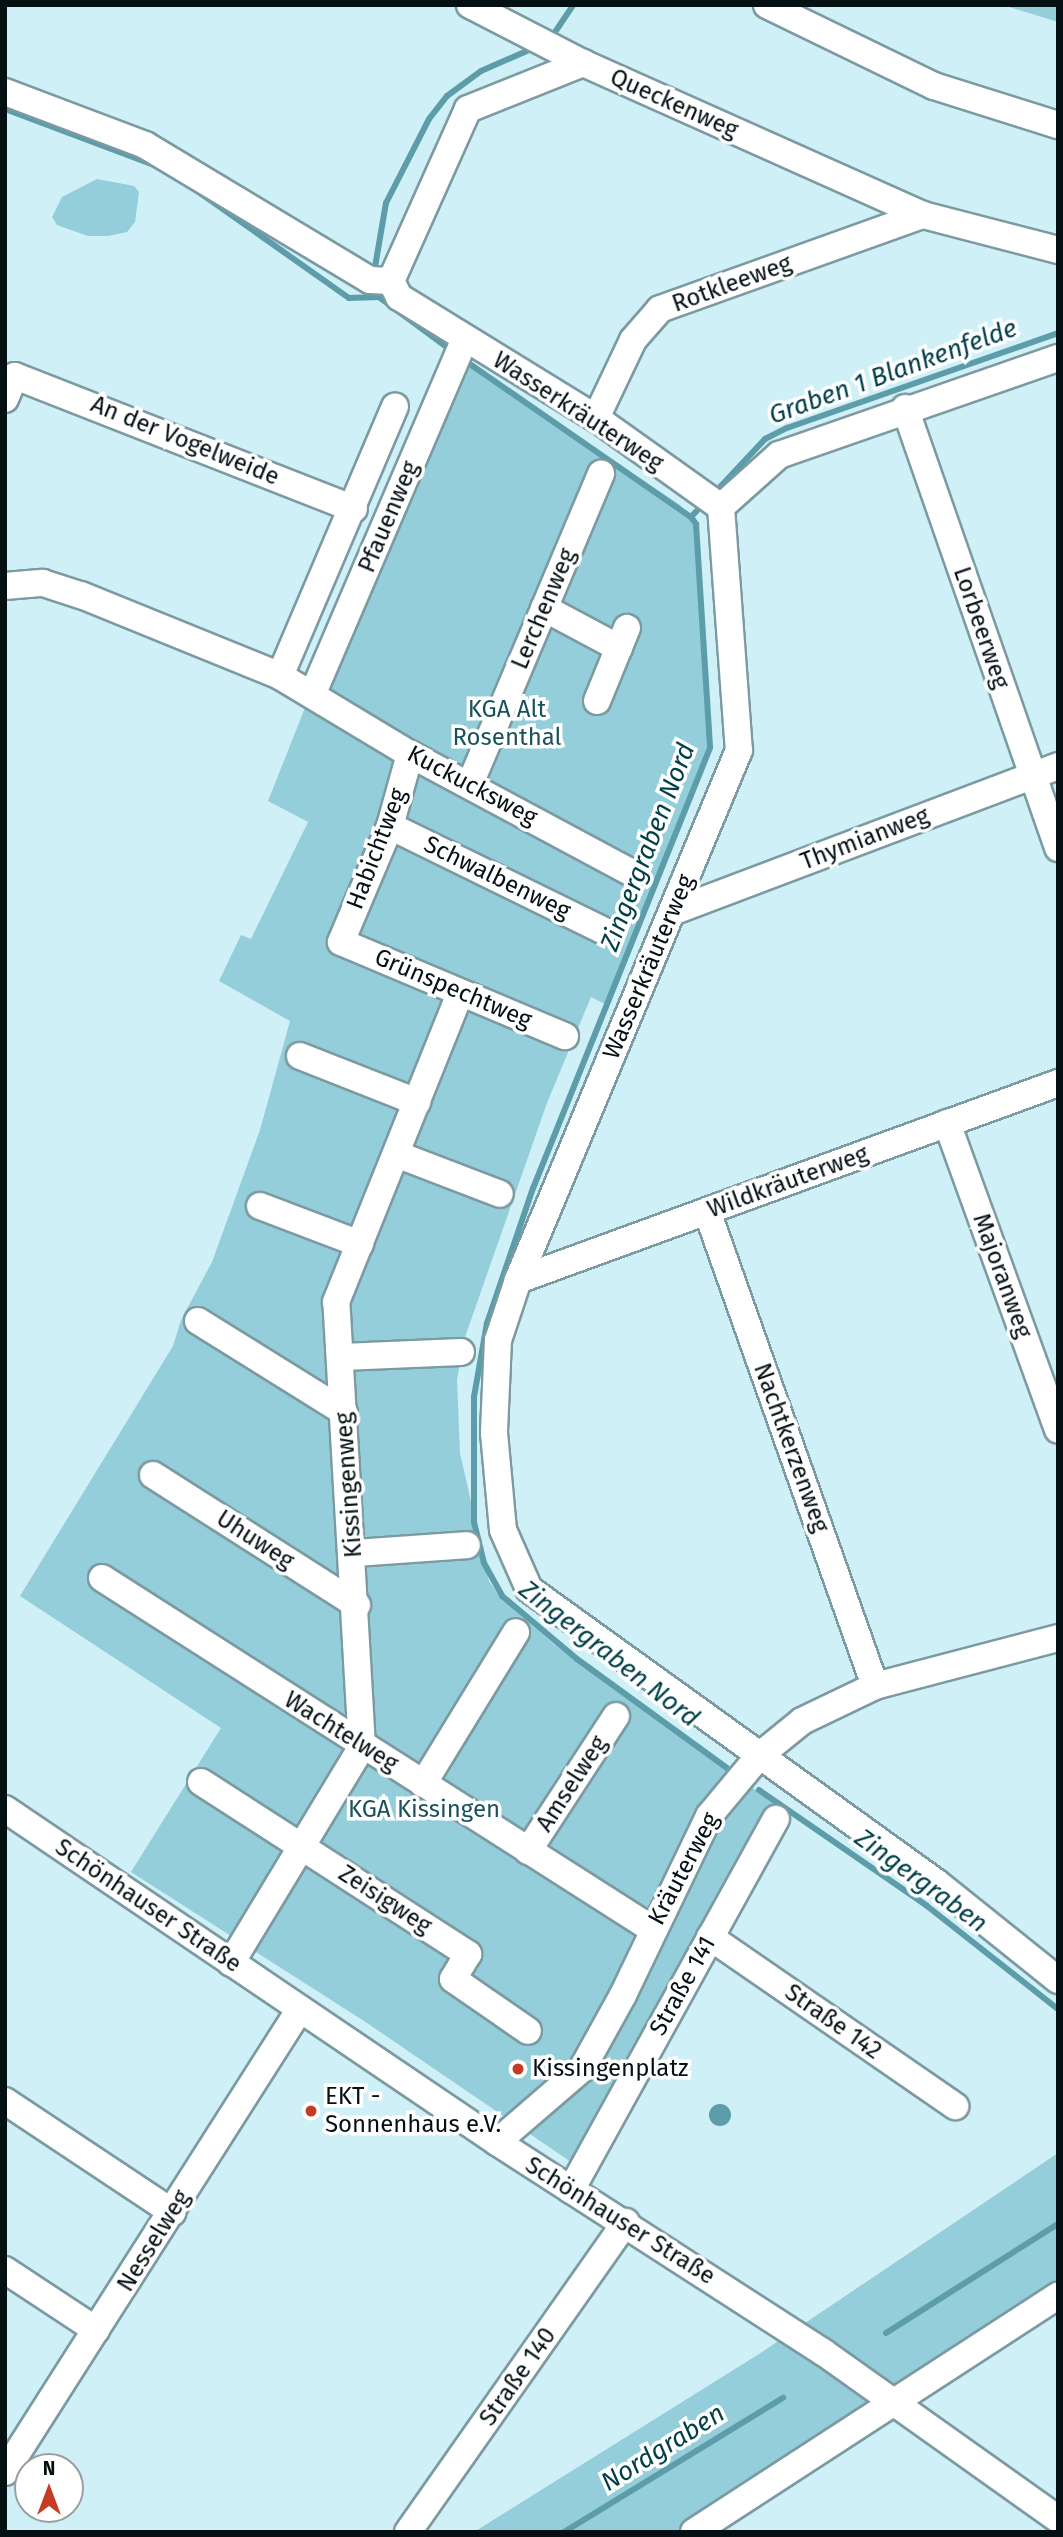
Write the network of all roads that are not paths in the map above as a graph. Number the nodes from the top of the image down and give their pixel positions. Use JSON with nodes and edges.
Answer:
{"nodes":[{"id":1,"x":470,"y":5,"type":"edge"},
{"id":2,"x":767,"y":5,"type":"edge"},
{"id":3,"x":583,"y":63,"type":"junction"},
{"id":4,"x":5,"y":92,"type":"edge"},
{"id":5,"x":1058,"y":125,"type":"edge"},
{"id":6,"x":923,"y":215,"type":"junction"},
{"id":7,"x":1058,"y":250,"type":"edge"},
{"id":8,"x":382,"y":280,"type":"junction"},
{"id":9,"x":462,"y":343,"type":"junction"},
{"id":10,"x":1058,"y":358,"type":"edge"},
{"id":11,"x":10,"y":387,"type":"edge"},
{"id":12,"x":395,"y":406,"type":"dead end"},
{"id":13,"x":905,"y":408,"type":"junction"},
{"id":14,"x":596,"y":418,"type":"junction"},
{"id":15,"x":601,"y":474,"type":"dead end"},
{"id":16,"x":721,"y":507,"type":"junction"},
{"id":17,"x":354,"y":509,"type":"junction"},
{"id":18,"x":5,"y":586,"type":"edge"},
{"id":19,"x":544,"y":608,"type":"junction"},
{"id":20,"x":280,"y":676,"type":"junction"},
{"id":21,"x":313,"y":693,"type":"junction"},
{"id":22,"x":597,"y":701,"type":"dead end"},
{"id":23,"x":410,"y":754,"type":"junction"},
{"id":24,"x":1058,"y":766,"type":"edge"},
{"id":25,"x":1032,"y":776,"type":"junction"},
{"id":26,"x":470,"y":783,"type":"junction"},
{"id":27,"x":390,"y":826,"type":"junction"},
{"id":28,"x":1058,"y":848,"type":"edge"},
{"id":29,"x":634,"y":874,"type":"dead end"},
{"id":30,"x":672,"y":912,"type":"junction"},
{"id":31,"x":604,"y":931,"type":"dead end"},
{"id":32,"x":341,"y":942,"type":"joint"},
{"id":33,"x":460,"y":993,"type":"junction"},
{"id":34,"x":565,"y":1036,"type":"dead end"},
{"id":35,"x":300,"y":1056,"type":"dead end"},
{"id":36,"x":1058,"y":1083,"type":"edge"},
{"id":37,"x":417,"y":1102,"type":"junction"},
{"id":38,"x":947,"y":1123,"type":"junction"},
{"id":39,"x":396,"y":1154,"type":"junction"},
{"id":40,"x":500,"y":1194,"type":"dead end"},
{"id":41,"x":260,"y":1206,"type":"dead end"},
{"id":42,"x":707,"y":1211,"type":"junction"},
{"id":43,"x":360,"y":1244,"type":"junction"},
{"id":44,"x":518,"y":1280,"type":"junction"},
{"id":45,"x":198,"y":1321,"type":"dead end"},
{"id":46,"x":461,"y":1352,"type":"dead end"},
{"id":47,"x":342,"y":1357,"type":"junction"},
{"id":48,"x":344,"y":1412,"type":"junction"},
{"id":49,"x":1058,"y":1429,"type":"edge"},
{"id":50,"x":153,"y":1475,"type":"dead end"},
{"id":51,"x":467,"y":1545,"type":"dead end"},
{"id":52,"x":354,"y":1553,"type":"junction"},
{"id":53,"x":102,"y":1578,"type":"dead end"},
{"id":54,"x":357,"y":1605,"type":"junction"},
{"id":55,"x":516,"y":1632,"type":"dead end"},
{"id":56,"x":1058,"y":1638,"type":"edge"},
{"id":57,"x":875,"y":1686,"type":"junction"},
{"id":58,"x":616,"y":1716,"type":"dead end"},
{"id":59,"x":362,"y":1747,"type":"junction"},
{"id":60,"x":759,"y":1756,"type":"junction"},
{"id":61,"x":201,"y":1782,"type":"dead end"},
{"id":62,"x":424,"y":1784,"type":"junction"},
{"id":63,"x":5,"y":1809,"type":"edge"},
{"id":64,"x":776,"y":1819,"type":"dead end"},
{"id":65,"x":303,"y":1847,"type":"junction"},
{"id":66,"x":528,"y":1851,"type":"junction"},
{"id":67,"x":652,"y":1929,"type":"junction"},
{"id":68,"x":710,"y":1937,"type":"junction"},
{"id":69,"x":231,"y":1963,"type":"junction"},
{"id":70,"x":1058,"y":1980,"type":"edge"},
{"id":71,"x":300,"y":2009,"type":"junction"},
{"id":72,"x":528,"y":2031,"type":"dead end"},
{"id":73,"x":5,"y":2101,"type":"edge"},
{"id":74,"x":955,"y":2106,"type":"dead end"},
{"id":75,"x":497,"y":2142,"type":"junction"},
{"id":76,"x":571,"y":2190,"type":"junction"},
{"id":77,"x":172,"y":2212,"type":"junction"},
{"id":78,"x":626,"y":2222,"type":"junction"},
{"id":79,"x":5,"y":2270,"type":"edge"},
{"id":80,"x":1058,"y":2296,"type":"edge"},
{"id":81,"x":96,"y":2330,"type":"junction"},
{"id":82,"x":894,"y":2402,"type":"junction"},
{"id":83,"x":15,"y":2434,"type":"edge"},
{"id":84,"x":5,"y":2472,"type":"edge"},
{"id":85,"x":1058,"y":2519,"type":"edge"},
{"id":86,"x":408,"y":2532,"type":"edge"},
{"id":87,"x":694,"y":2532,"type":"edge"}],
"edges":[{"from":1,"to":3,"type":"street"},
{"from":2,"to":5,"type":"street"},
{"from":3,"to":6,"type":"street","name":"Queckenweg"},
{"from":3,"to":8,"type":"street","name":"Queckenweg"},
{"from":4,"to":8,"type":"street","name":"Wasserkräuterweg"},
{"from":6,"to":7,"type":"street","name":"Queckenweg"},
{"from":6,"to":14,"type":"street","name":"Rotkleeweg"},
{"from":8,"to":9,"type":"street","name":"Wasserkräuterweg"},
{"from":9,"to":14,"type":"street","name":"Wasserkräuterweg"},
{"from":9,"to":21,"type":"street","name":"Pfauenweg"},
{"from":10,"to":13,"type":"street"},
{"from":11,"to":17,"type":"street","name":"An der Vogelweide"},
{"from":12,"to":17,"type":"street"},
{"from":13,"to":16,"type":"street"},
{"from":13,"to":25,"type":"street","name":"Lorbeerweg"},
{"from":14,"to":16,"type":"street","name":"Wasserkräuterweg"},
{"from":15,"to":19,"type":"street","name":"Lerchenweg"},
{"from":16,"to":30,"type":"street","name":"Wasserkräuterweg"},
{"from":17,"to":20,"type":"street"},
{"from":18,"to":20,"type":"street"},
{"from":19,"to":22,"type":"street"},
{"from":19,"to":26,"type":"street","name":"Lerchenweg"},
{"from":20,"to":21,"type":"street"},
{"from":21,"to":23,"type":"street","name":"Kuckucksweg"},
{"from":23,"to":26,"type":"street","name":"Kuckucksweg"},
{"from":23,"to":27,"type":"street","name":"Habichtweg"},
{"from":24,"to":25,"type":"street","name":"Thymianweg"},
{"from":25,"to":28,"type":"street","name":"Lorbeerweg"},
{"from":25,"to":30,"type":"street","name":"Thymianweg"},
{"from":26,"to":29,"type":"street","name":"Kuckucksweg"},
{"from":27,"to":31,"type":"street","name":"Schwalbenweg"},
{"from":27,"to":32,"type":"street","name":"Habichtweg"},
{"from":30,"to":44,"type":"street","name":"Wasserkräuterweg"},
{"from":32,"to":33,"type":"street","name":"Grünspechtweg"},
{"from":33,"to":34,"type":"street","name":"Grünspechtweg"},
{"from":33,"to":37,"type":"street","name":"Kissingenweg"},
{"from":35,"to":37,"type":"street"},
{"from":36,"to":38,"type":"street","name":"Wildkräuterweg"},
{"from":37,"to":39,"type":"street","name":"Kissingenweg"},
{"from":38,"to":42,"type":"street","name":"Wildkräuterweg"},
{"from":38,"to":49,"type":"street","name":"Majoranweg"},
{"from":39,"to":40,"type":"street"},
{"from":39,"to":43,"type":"street","name":"Kissingenweg"},
{"from":41,"to":43,"type":"street"},
{"from":42,"to":44,"type":"street","name":"Wildkräuterweg"},
{"from":42,"to":57,"type":"street","name":"Nachtkerzenweg"},
{"from":43,"to":47,"type":"street","name":"Kissingenweg"},
{"from":44,"to":60,"type":"street","name":"Wasserkräuterweg"},
{"from":45,"to":48,"type":"street"},
{"from":46,"to":47,"type":"street"},
{"from":47,"to":48,"type":"street","name":"Kissingenweg"},
{"from":48,"to":52,"type":"street","name":"Kissingenweg"},
{"from":50,"to":54,"type":"street","name":"Uhuweg"},
{"from":51,"to":52,"type":"street"},
{"from":52,"to":54,"type":"street","name":"Kissingenweg"},
{"from":53,"to":59,"type":"street","name":"Wachtelweg"},
{"from":54,"to":59,"type":"street","name":"Kissingenweg"},
{"from":55,"to":62,"type":"street"},
{"from":56,"to":57,"type":"street","name":"Kräuterweg"},
{"from":57,"to":60,"type":"street","name":"Kräuterweg"},
{"from":58,"to":66,"type":"street","name":"Amselweg"},
{"from":59,"to":62,"type":"street","name":"Wachtelweg"},
{"from":59,"to":65,"type":"street"},
{"from":60,"to":67,"type":"street","name":"Kräuterweg"},
{"from":60,"to":70,"type":"street","name":"Wasserkräuterweg"},
{"from":61,"to":65,"type":"street","name":"Zeisigweg"},
{"from":62,"to":66,"type":"street","name":"Wachtelweg"},
{"from":63,"to":69,"type":"street","name":"Schönhauser Straße"},
{"from":64,"to":68,"type":"street","name":"Straße 141"},
{"from":65,"to":69,"type":"street"},
{"from":65,"to":72,"type":"street","name":"Zeisigweg"},
{"from":66,"to":67,"type":"street","name":"Wachtelweg"},
{"from":67,"to":75,"type":"street","name":"Kräuterweg"},
{"from":68,"to":74,"type":"street","name":"Straße 142"},
{"from":68,"to":76,"type":"street","name":"Straße 141"},
{"from":69,"to":71,"type":"street","name":"Schönhauser Straße"},
{"from":71,"to":75,"type":"street","name":"Schönhauser Straße"},
{"from":71,"to":77,"type":"street","name":"Nesselweg"},
{"from":73,"to":77,"type":"street"},
{"from":75,"to":76,"type":"street","name":"Schönhauser Straße"},
{"from":76,"to":78,"type":"street","name":"Schönhauser Straße"},
{"from":77,"to":81,"type":"street","name":"Nesselweg"},
{"from":78,"to":82,"type":"street","name":"Schönhauser Straße"},
{"from":78,"to":86,"type":"street","name":"Straße 140"},
{"from":79,"to":81,"type":"street"},
{"from":80,"to":82,"type":"street"},
{"from":81,"to":83,"type":"street","name":"Nesselweg"},
{"from":82,"to":85,"type":"street","name":"Schönhauser Straße"},
{"from":82,"to":87,"type":"street"},
{"from":83,"to":84,"type":"street","name":"Nesselweg"}]}
